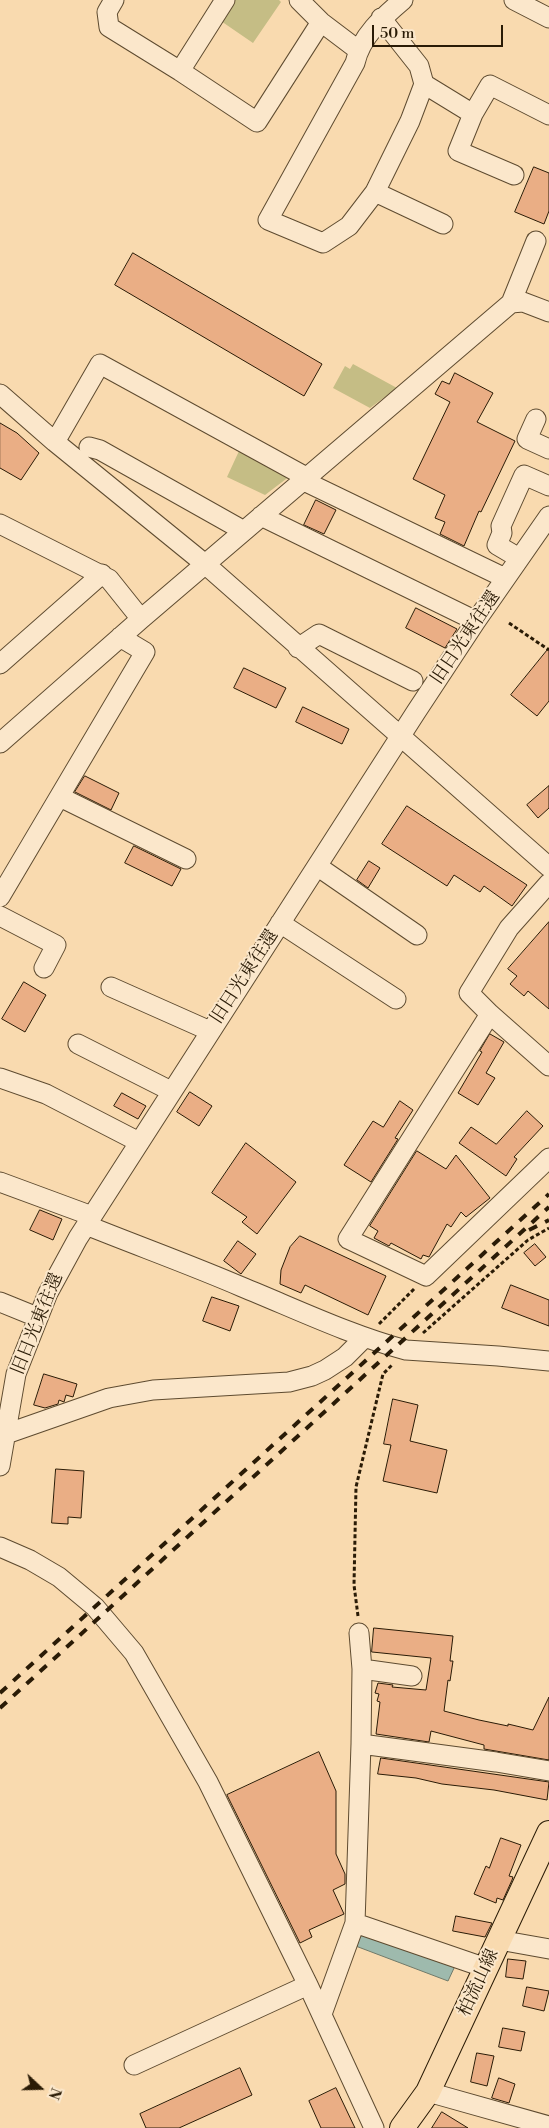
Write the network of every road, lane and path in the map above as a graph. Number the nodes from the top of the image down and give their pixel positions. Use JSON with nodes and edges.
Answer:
{"nodes":[{"id":1,"x":114,"y":0,"type":"edge"},
{"id":2,"x":225,"y":0,"type":"edge"},
{"id":3,"x":299,"y":0,"type":"edge"},
{"id":4,"x":403,"y":0,"type":"edge"},
{"id":5,"x":514,"y":0,"type":"edge"},
{"id":6,"x":381,"y":18,"type":"junction"},
{"id":7,"x":549,"y":18,"type":"edge"},
{"id":8,"x":321,"y":22,"type":"junction"},
{"id":9,"x":358,"y":50,"type":"junction"},
{"id":10,"x":180,"y":71,"type":"junction"},
{"id":11,"x":424,"y":84,"type":"junction"},
{"id":12,"x":473,"y":114,"type":"junction"},
{"id":13,"x":549,"y":115,"type":"edge"},
{"id":14,"x":514,"y":175,"type":"dead end"},
{"id":15,"x":375,"y":192,"type":"junction"},
{"id":16,"x":443,"y":224,"type":"dead end"},
{"id":17,"x":536,"y":241,"type":"dead end"},
{"id":18,"x":511,"y":303,"type":"junction"},
{"id":19,"x":549,"y":312,"type":"edge"},
{"id":20,"x":0,"y":394,"type":"edge"},
{"id":21,"x":536,"y":419,"type":"dead end"},
{"id":22,"x":55,"y":442,"type":"junction"},
{"id":23,"x":89,"y":447,"type":"dead end"},
{"id":24,"x":549,"y":449,"type":"edge"},
{"id":25,"x":306,"y":479,"type":"junction"},
{"id":26,"x":549,"y":486,"type":"edge"},
{"id":27,"x":261,"y":516,"type":"junction"},
{"id":28,"x":549,"y":516,"type":"edge"},
{"id":29,"x":0,"y":524,"type":"edge"},
{"id":30,"x":244,"y":531,"type":"junction"},
{"id":31,"x":519,"y":558,"type":"junction"},
{"id":32,"x":205,"y":564,"type":"junction"},
{"id":33,"x":102,"y":574,"type":"junction"},
{"id":34,"x":505,"y":578,"type":"junction"},
{"id":35,"x":140,"y":620,"type":"junction"},
{"id":36,"x":476,"y":621,"type":"junction"},
{"id":37,"x":509,"y":623,"type":"dead end"},
{"id":38,"x":120,"y":637,"type":"junction"},
{"id":39,"x":298,"y":648,"type":"junction"},
{"id":40,"x":549,"y":650,"type":"edge"},
{"id":41,"x":0,"y":664,"type":"edge"},
{"id":42,"x":413,"y":681,"type":"dead end"},
{"id":43,"x":4,"y":733,"type":"edge"},
{"id":44,"x":400,"y":738,"type":"junction"},
{"id":45,"x":60,"y":797,"type":"junction"},
{"id":46,"x":186,"y":858,"type":"dead end"},
{"id":47,"x":317,"y":866,"type":"junction"},
{"id":48,"x":549,"y":867,"type":"edge"},
{"id":49,"x":549,"y":883,"type":"edge"},
{"id":50,"x":0,"y":898,"type":"edge"},
{"id":51,"x":0,"y":916,"type":"edge"},
{"id":52,"x":280,"y":923,"type":"junction"},
{"id":53,"x":417,"y":935,"type":"dead end"},
{"id":54,"x":44,"y":968,"type":"dead end"},
{"id":55,"x":111,"y":987,"type":"dead end"},
{"id":56,"x":396,"y":999,"type":"dead end"},
{"id":57,"x":490,"y":1014,"type":"junction"},
{"id":58,"x":210,"y":1031,"type":"junction"},
{"id":59,"x":78,"y":1044,"type":"dead end"},
{"id":60,"x":549,"y":1066,"type":"edge"},
{"id":61,"x":0,"y":1078,"type":"edge"},
{"id":62,"x":171,"y":1091,"type":"junction"},
{"id":63,"x":139,"y":1142,"type":"junction"},
{"id":64,"x":549,"y":1158,"type":"edge"},
{"id":65,"x":0,"y":1182,"type":"edge"},
{"id":66,"x":89,"y":1221,"type":"junction"},
{"id":67,"x":549,"y":1228,"type":"edge"},
{"id":68,"x":426,"y":1276,"type":"junction"},
{"id":69,"x":0,"y":1302,"type":"edge"},
{"id":70,"x":37,"y":1317,"type":"junction"},
{"id":71,"x":364,"y":1338,"type":"junction"},
{"id":72,"x":406,"y":1350,"type":"junction"},
{"id":73,"x":549,"y":1361,"type":"edge"},
{"id":74,"x":8,"y":1371,"type":"edge"},
{"id":75,"x":6,"y":1434,"type":"junction"},
{"id":76,"x":0,"y":1460,"type":"edge"},
{"id":77,"x":0,"y":1547,"type":"edge"},
{"id":78,"x":360,"y":1632,"type":"joint"},
{"id":79,"x":362,"y":1669,"type":"junction"},
{"id":80,"x":412,"y":1676,"type":"dead end"},
{"id":81,"x":361,"y":1744,"type":"junction"},
{"id":82,"x":549,"y":1771,"type":"edge"},
{"id":83,"x":549,"y":1834,"type":"edge"},
{"id":84,"x":355,"y":1923,"type":"junction"},
{"id":85,"x":499,"y":1940,"type":"junction"},
{"id":86,"x":549,"y":1949,"type":"edge"},
{"id":87,"x":486,"y":1968,"type":"junction"},
{"id":88,"x":308,"y":1985,"type":"junction"},
{"id":89,"x":322,"y":2014,"type":"junction"},
{"id":90,"x":134,"y":2065,"type":"dead end"},
{"id":91,"x":428,"y":2092,"type":"junction"},
{"id":92,"x":549,"y":2126,"type":"edge"},
{"id":93,"x":374,"y":2128,"type":"edge"},
{"id":94,"x":402,"y":2128,"type":"edge"}],
"edges":[{"from":1,"to":10,"type":"street"},
{"from":2,"to":10,"type":"street"},
{"from":3,"to":8,"type":"street"},
{"from":4,"to":6,"type":"street"},
{"from":5,"to":7,"type":"street"},
{"from":6,"to":9,"type":"street"},
{"from":6,"to":11,"type":"street"},
{"from":8,"to":9,"type":"street"},
{"from":8,"to":10,"type":"street"},
{"from":9,"to":15,"type":"street"},
{"from":11,"to":12,"type":"street"},
{"from":11,"to":15,"type":"street"},
{"from":12,"to":13,"type":"street"},
{"from":12,"to":14,"type":"street"},
{"from":15,"to":16,"type":"street"},
{"from":17,"to":18,"type":"street"},
{"from":18,"to":19,"type":"street"},
{"from":18,"to":25,"type":"street"},
{"from":20,"to":22,"type":"street"},
{"from":21,"to":24,"type":"street"},
{"from":22,"to":25,"type":"street"},
{"from":22,"to":32,"type":"street"},
{"from":23,"to":30,"type":"street"},
{"from":25,"to":27,"type":"street"},
{"from":25,"to":34,"type":"street"},
{"from":26,"to":31,"type":"street"},
{"from":27,"to":30,"type":"street"},
{"from":27,"to":36,"type":"street"},
{"from":28,"to":31,"type":"street","name":"旧日光東往還"},
{"from":29,"to":33,"type":"street"},
{"from":30,"to":32,"type":"street"},
{"from":31,"to":34,"type":"street","name":"旧日光東往還"},
{"from":32,"to":35,"type":"street"},
{"from":32,"to":39,"type":"street"},
{"from":33,"to":35,"type":"street"},
{"from":33,"to":41,"type":"street"},
{"from":34,"to":36,"type":"street","name":"旧日光東往還"},
{"from":35,"to":38,"type":"street"},
{"from":36,"to":44,"type":"street","name":"旧日光東往還"},
{"from":37,"to":40,"type":"path"},
{"from":38,"to":43,"type":"street"},
{"from":38,"to":45,"type":"street"},
{"from":39,"to":42,"type":"street"},
{"from":39,"to":44,"type":"street"},
{"from":44,"to":47,"type":"street","name":"旧日光東往還"},
{"from":44,"to":48,"type":"street"},
{"from":45,"to":46,"type":"street"},
{"from":45,"to":50,"type":"street"},
{"from":47,"to":52,"type":"street","name":"旧日光東往還"},
{"from":47,"to":53,"type":"street"},
{"from":49,"to":57,"type":"street"},
{"from":51,"to":54,"type":"street"},
{"from":52,"to":56,"type":"street"},
{"from":52,"to":58,"type":"street","name":"旧日光東往還"},
{"from":55,"to":58,"type":"street"},
{"from":57,"to":60,"type":"street"},
{"from":57,"to":68,"type":"street"},
{"from":58,"to":62,"type":"street","name":"旧日光東往還"},
{"from":59,"to":62,"type":"street"},
{"from":61,"to":63,"type":"street"},
{"from":62,"to":63,"type":"street","name":"旧日光東往還"},
{"from":63,"to":66,"type":"street","name":"旧日光東往還"},
{"from":64,"to":68,"type":"street"},
{"from":65,"to":66,"type":"street"},
{"from":66,"to":70,"type":"street","name":"旧日光東往還"},
{"from":66,"to":71,"type":"street"},
{"from":67,"to":72,"type":"path"},
{"from":68,"to":71,"type":"path"},
{"from":69,"to":70,"type":"street"},
{"from":70,"to":74,"type":"street","name":"旧日光東往還"},
{"from":71,"to":72,"type":"street"},
{"from":71,"to":75,"type":"street"},
{"from":72,"to":73,"type":"street"},
{"from":72,"to":78,"type":"path"},
{"from":74,"to":75,"type":"street","name":"旧日光東往還"},
{"from":75,"to":76,"type":"street","name":"旧日光東往還"},
{"from":77,"to":88,"type":"street"},
{"from":78,"to":79,"type":"street"},
{"from":79,"to":80,"type":"street"},
{"from":79,"to":81,"type":"street"},
{"from":81,"to":82,"type":"street"},
{"from":81,"to":84,"type":"street"},
{"from":83,"to":85,"type":"main road","name":"柏流山線"},
{"from":84,"to":87,"type":"street"},
{"from":84,"to":89,"type":"street"},
{"from":85,"to":86,"type":"street"},
{"from":85,"to":87,"type":"main road","name":"柏流山線"},
{"from":87,"to":91,"type":"main road","name":"柏流山線"},
{"from":88,"to":89,"type":"street"},
{"from":88,"to":90,"type":"street"},
{"from":89,"to":93,"type":"street"},
{"from":91,"to":92,"type":"street"},
{"from":91,"to":94,"type":"main road","name":"柏流山線"}]}
